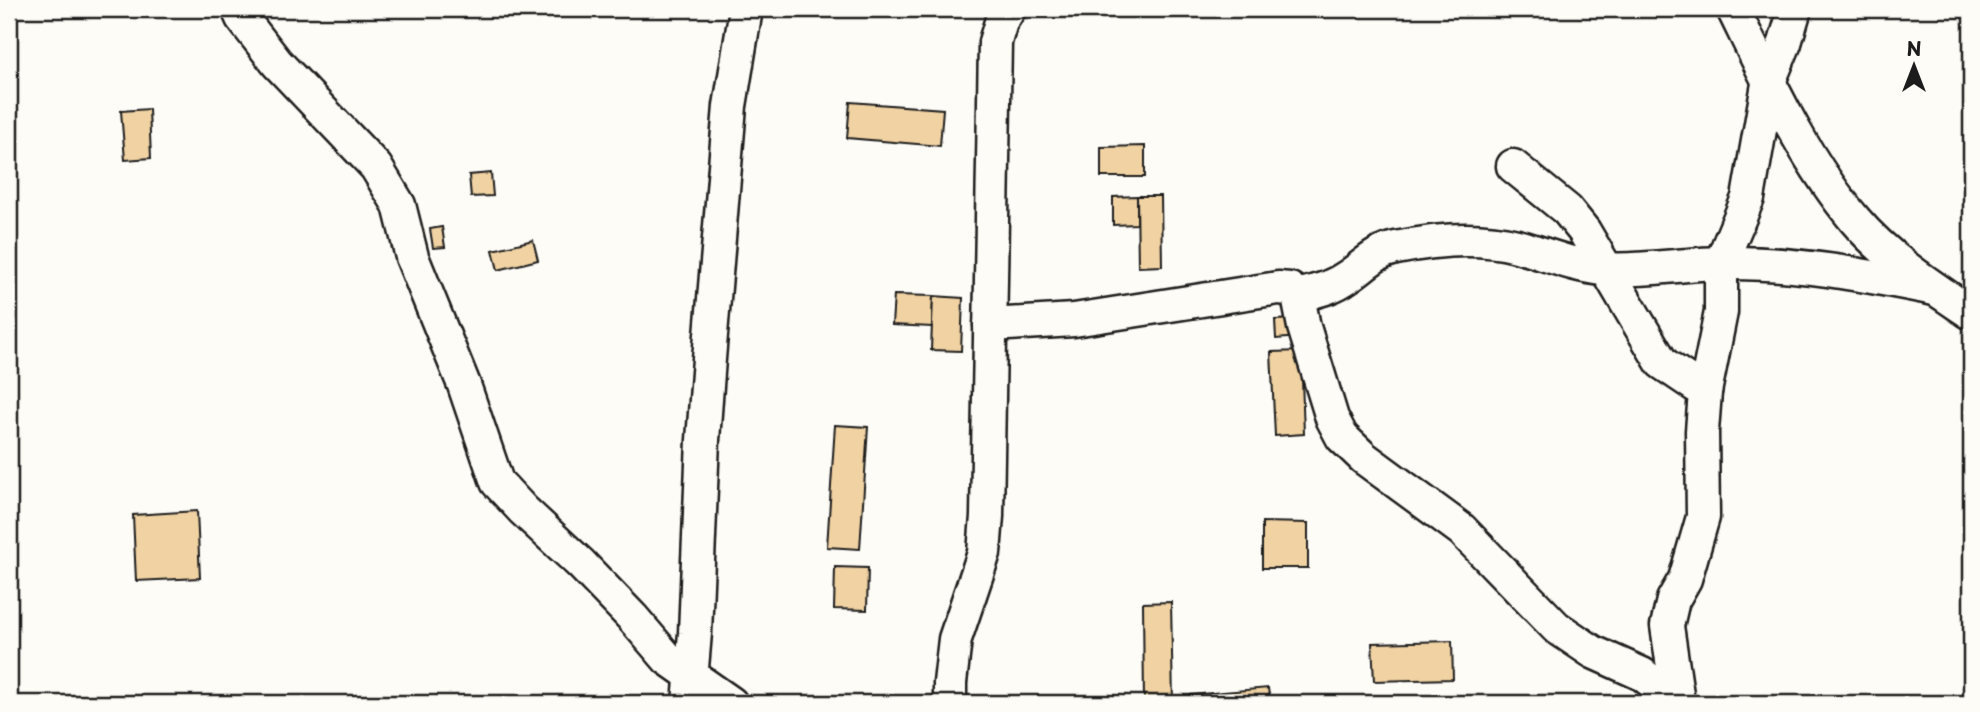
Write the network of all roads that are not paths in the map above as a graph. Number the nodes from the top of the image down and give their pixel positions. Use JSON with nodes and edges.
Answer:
{"nodes":[{"id":1,"x":238,"y":9,"type":"edge"},
{"id":2,"x":746,"y":9,"type":"edge"},
{"id":3,"x":1009,"y":9,"type":"edge"},
{"id":4,"x":1733,"y":9,"type":"edge"},
{"id":5,"x":1795,"y":9,"type":"edge"},
{"id":6,"x":1768,"y":84,"type":"junction"},
{"id":7,"x":1513,"y":166,"type":"dead end"},
{"id":8,"x":1721,"y":262,"type":"junction"},
{"id":9,"x":1605,"y":269,"type":"junction"},
{"id":10,"x":1935,"y":289,"type":"junction"},
{"id":11,"x":1298,"y":296,"type":"junction"},
{"id":12,"x":1971,"y":313,"type":"edge"},
{"id":13,"x":990,"y":326,"type":"junction"},
{"id":14,"x":1705,"y":392,"type":"junction"},
{"id":15,"x":690,"y":690,"type":"edge"},
{"id":16,"x":1678,"y":702,"type":"edge"},
{"id":17,"x":731,"y":703,"type":"edge"},
{"id":18,"x":950,"y":703,"type":"edge"}],
"edges":[{"from":1,"to":15,"type":"street"},
{"from":2,"to":15,"type":"street"},
{"from":3,"to":13,"type":"street"},
{"from":4,"to":6,"type":"street"},
{"from":5,"to":6,"type":"street"},
{"from":6,"to":8,"type":"street"},
{"from":6,"to":10,"type":"street"},
{"from":7,"to":9,"type":"street"},
{"from":8,"to":9,"type":"street"},
{"from":8,"to":10,"type":"street"},
{"from":8,"to":14,"type":"street"},
{"from":9,"to":11,"type":"street"},
{"from":9,"to":14,"type":"street"},
{"from":10,"to":12,"type":"street"},
{"from":11,"to":13,"type":"street"},
{"from":11,"to":16,"type":"street"},
{"from":13,"to":18,"type":"street"},
{"from":14,"to":16,"type":"street"},
{"from":15,"to":17,"type":"street"}]}
